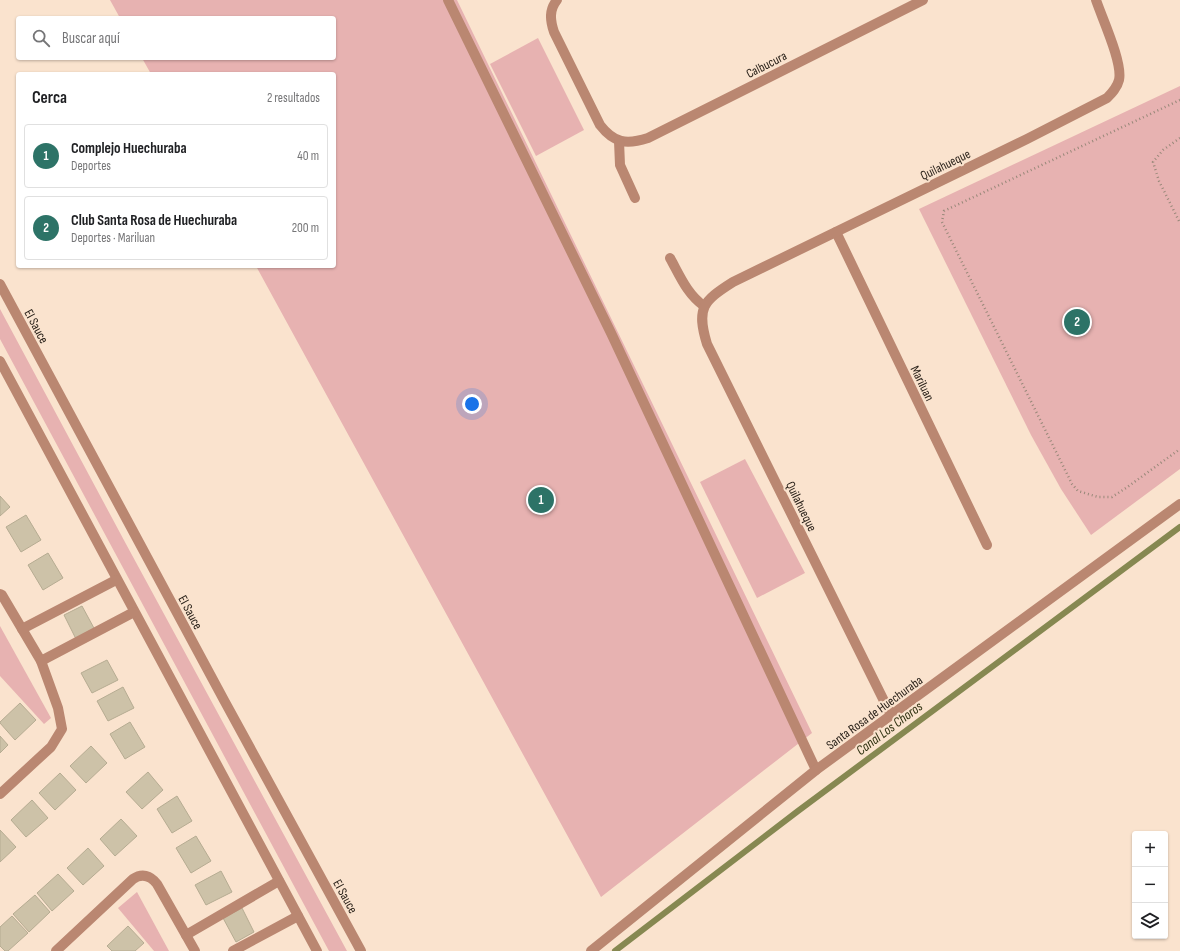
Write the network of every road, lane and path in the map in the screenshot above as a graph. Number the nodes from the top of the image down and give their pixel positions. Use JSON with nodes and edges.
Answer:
{"nodes":[{"id":1,"x":448,"y":0,"type":"edge"},
{"id":2,"x":923,"y":0,"type":"edge"},
{"id":3,"x":1096,"y":0,"type":"edge"},
{"id":4,"x":553,"y":2,"type":"edge"},
{"id":5,"x":1180,"y":100,"type":"edge"},
{"id":6,"x":1180,"y":138,"type":"edge"},
{"id":7,"x":619,"y":141,"type":"junction"},
{"id":8,"x":635,"y":198,"type":"dead end"},
{"id":9,"x":1180,"y":223,"type":"edge"},
{"id":10,"x":836,"y":232,"type":"junction"},
{"id":11,"x":670,"y":258,"type":"dead end"},
{"id":12,"x":0,"y":284,"type":"edge"},
{"id":13,"x":704,"y":306,"type":"junction"},
{"id":14,"x":0,"y":361,"type":"edge"},
{"id":15,"x":1180,"y":449,"type":"edge"},
{"id":16,"x":1180,"y":504,"type":"edge"},
{"id":17,"x":987,"y":545,"type":"dead end"},
{"id":18,"x":116,"y":580,"type":"junction"},
{"id":19,"x":0,"y":594,"type":"edge"},
{"id":20,"x":134,"y":612,"type":"junction"},
{"id":21,"x":22,"y":629,"type":"junction"},
{"id":22,"x":41,"y":661,"type":"junction"},
{"id":23,"x":891,"y":715,"type":"junction"},
{"id":24,"x":816,"y":770,"type":"junction"},
{"id":25,"x":0,"y":794,"type":"edge"},
{"id":26,"x":279,"y":881,"type":"junction"},
{"id":27,"x":298,"y":916,"type":"junction"},
{"id":28,"x":186,"y":935,"type":"junction"},
{"id":29,"x":56,"y":951,"type":"edge"},
{"id":30,"x":195,"y":951,"type":"edge"},
{"id":31,"x":233,"y":951,"type":"edge"},
{"id":32,"x":317,"y":951,"type":"edge"},
{"id":33,"x":361,"y":951,"type":"edge"},
{"id":34,"x":591,"y":951,"type":"edge"}],
"edges":[{"from":1,"to":24,"type":"street"},
{"from":2,"to":7,"type":"street","name":"Calbucura"},
{"from":3,"to":10,"type":"street","name":"Quilahueque"},
{"from":4,"to":7,"type":"street"},
{"from":5,"to":15,"type":"path"},
{"from":6,"to":9,"type":"path"},
{"from":7,"to":8,"type":"street"},
{"from":10,"to":13,"type":"street","name":"Quilahueque"},
{"from":10,"to":17,"type":"street","name":"Mariluan"},
{"from":11,"to":13,"type":"street"},
{"from":12,"to":33,"type":"street","name":"El Sauce"},
{"from":13,"to":23,"type":"street","name":"Quilahueque"},
{"from":14,"to":18,"type":"street"},
{"from":16,"to":23,"type":"street","name":"Santa Rosa de Huechuraba"},
{"from":18,"to":20,"type":"street"},
{"from":18,"to":21,"type":"street"},
{"from":19,"to":21,"type":"street"},
{"from":20,"to":22,"type":"street"},
{"from":20,"to":26,"type":"street"},
{"from":21,"to":22,"type":"street"},
{"from":22,"to":25,"type":"street"},
{"from":23,"to":24,"type":"street","name":"Santa Rosa de Huechuraba"},
{"from":24,"to":34,"type":"street","name":"Santa Rosa de Huechuraba"},
{"from":26,"to":27,"type":"street"},
{"from":26,"to":28,"type":"street"},
{"from":27,"to":31,"type":"street"},
{"from":27,"to":32,"type":"street"},
{"from":28,"to":29,"type":"street"},
{"from":28,"to":30,"type":"street"}]}
